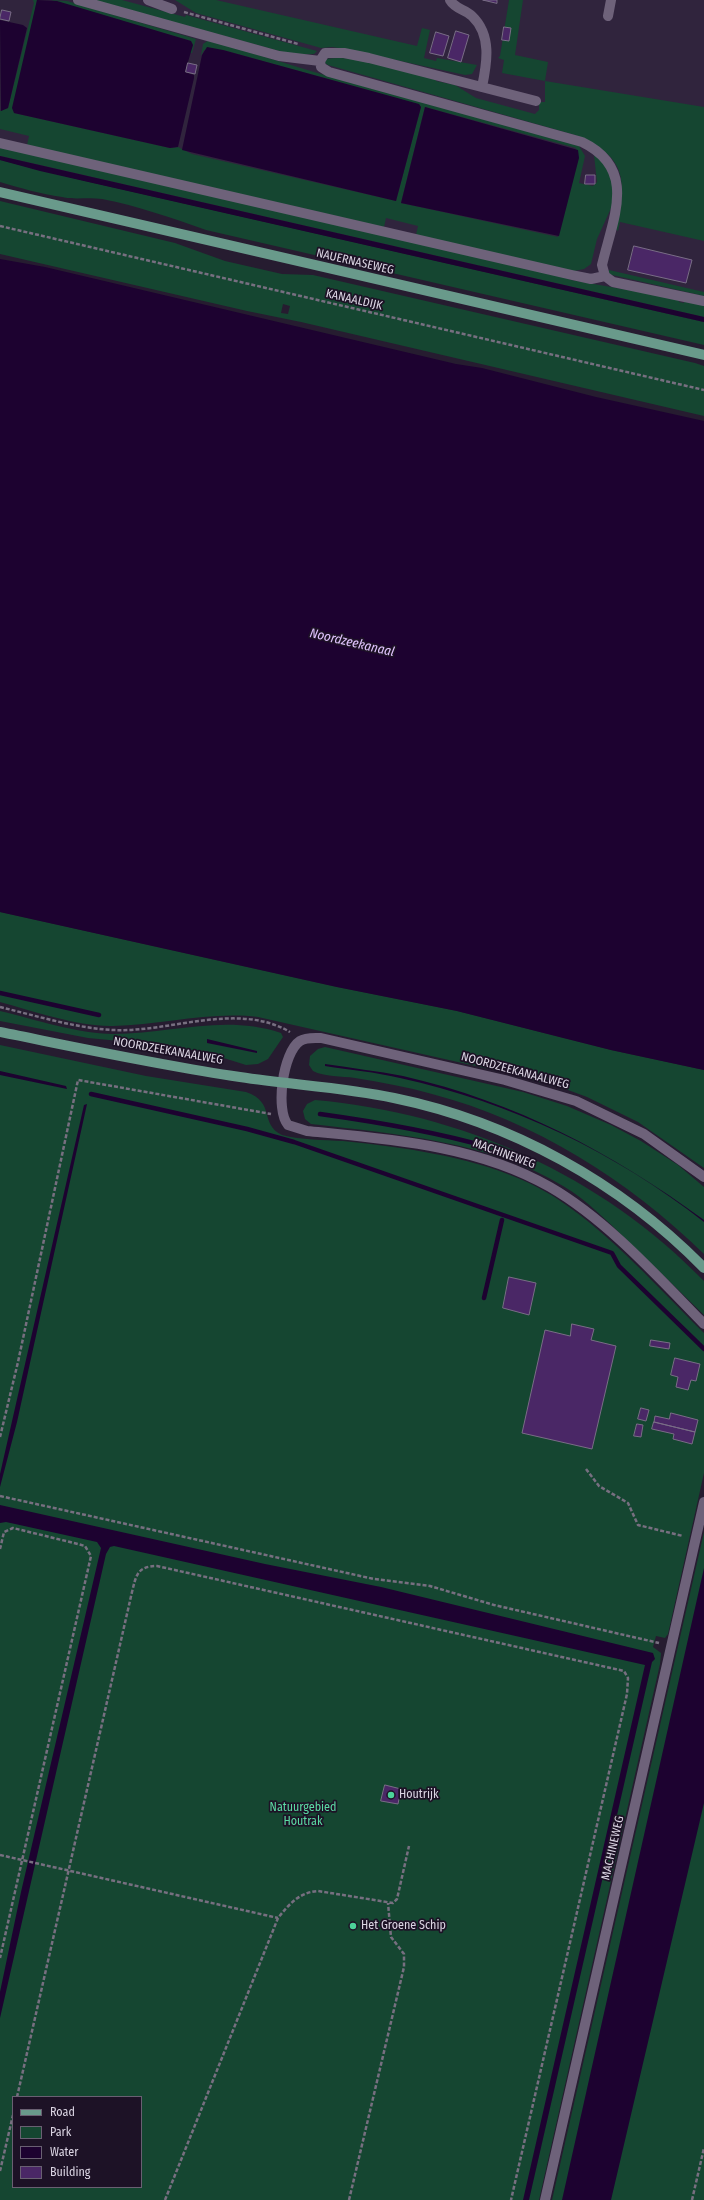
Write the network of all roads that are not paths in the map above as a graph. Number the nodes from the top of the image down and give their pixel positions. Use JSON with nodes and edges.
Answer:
{"nodes":[{"id":1,"x":78,"y":0,"type":"edge"},
{"id":2,"x":148,"y":0,"type":"edge"},
{"id":3,"x":450,"y":0,"type":"edge"},
{"id":4,"x":611,"y":0,"type":"edge"},
{"id":5,"x":172,"y":9,"type":"road end"},
{"id":6,"x":608,"y":16,"type":"dead end"},
{"id":7,"x":320,"y":61,"type":"junction"},
{"id":8,"x":482,"y":87,"type":"junction"},
{"id":9,"x":536,"y":101,"type":"dead end"},
{"id":10,"x":0,"y":143,"type":"edge"},
{"id":11,"x":0,"y":192,"type":"edge"},
{"id":12,"x":605,"y":276,"type":"junction"},
{"id":13,"x":704,"y":300,"type":"edge"},
{"id":14,"x":704,"y":355,"type":"edge"},
{"id":15,"x":0,"y":1032,"type":"edge"},
{"id":16,"x":284,"y":1084,"type":"junction"},
{"id":17,"x":704,"y":1177,"type":"edge"},
{"id":18,"x":704,"y":1268,"type":"edge"},
{"id":19,"x":704,"y":1324,"type":"edge"},
{"id":20,"x":704,"y":1502,"type":"edge"},
{"id":21,"x":546,"y":2200,"type":"edge"}],
"edges":[{"from":1,"to":7,"type":"street"},
{"from":2,"to":5,"type":"street"},
{"from":3,"to":8,"type":"street"},
{"from":4,"to":6,"type":"street"},
{"from":7,"to":8,"type":"street"},
{"from":7,"to":12,"type":"street"},
{"from":8,"to":9,"type":"street"},
{"from":10,"to":12,"type":"street"},
{"from":11,"to":14,"type":"main road","name":"NAUERNASEWEG"},
{"from":12,"to":13,"type":"street"},
{"from":15,"to":16,"type":"main road","name":"NOORDZEEKANAALWEG"},
{"from":16,"to":17,"type":"street","name":"NOORDZEEKANAALWEG"},
{"from":16,"to":18,"type":"main road","name":"NOORDZEEKANAALWEG"},
{"from":16,"to":19,"type":"street","name":"MACHINEWEG"},
{"from":20,"to":21,"type":"street","name":"MACHINEWEG"}]}
